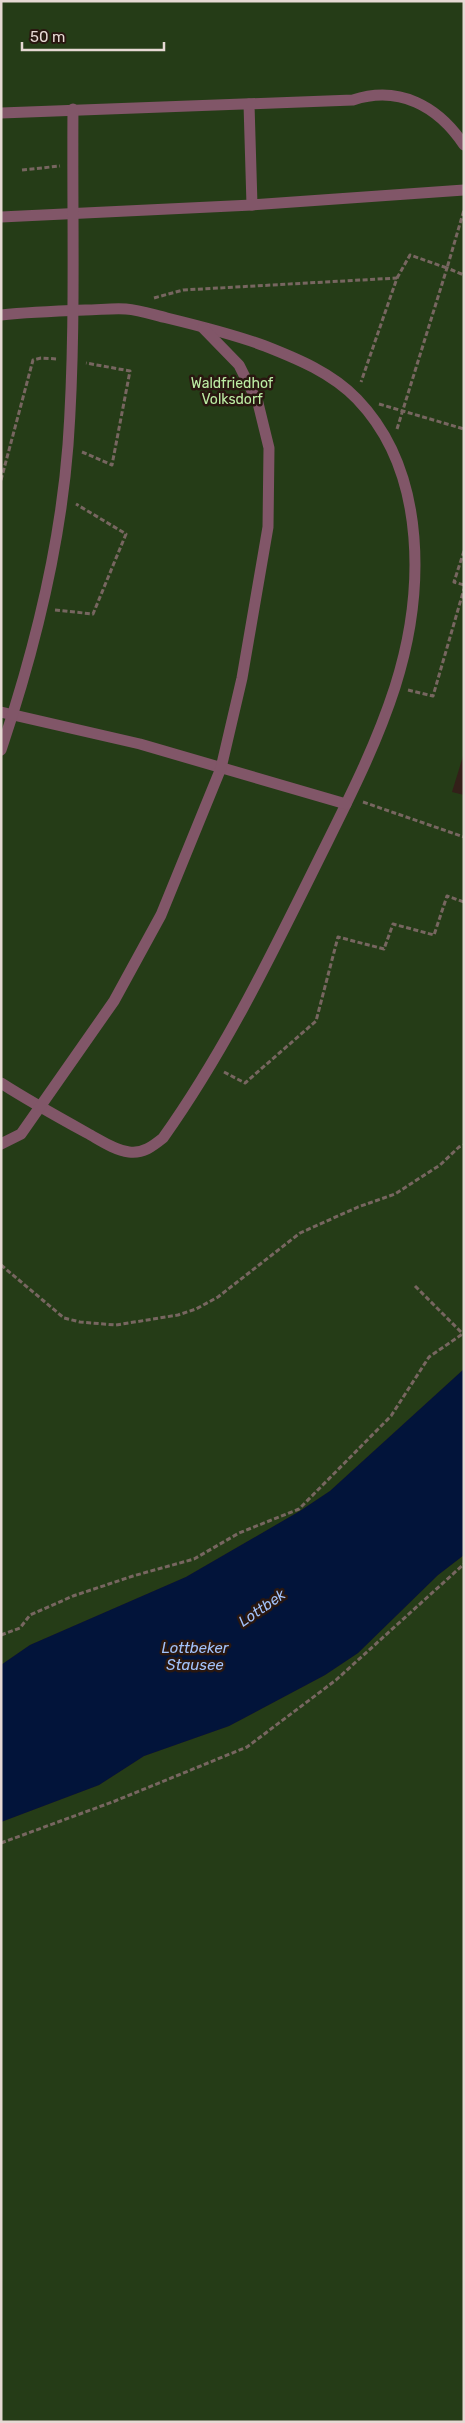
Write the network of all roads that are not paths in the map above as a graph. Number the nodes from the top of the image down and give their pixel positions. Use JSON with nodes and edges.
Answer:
{"nodes":[{"id":1,"x":249,"y":104,"type":"junction"},
{"id":2,"x":73,"y":109,"type":"junction"},
{"id":3,"x":1,"y":114,"type":"edge"},
{"id":4,"x":464,"y":145,"type":"edge"},
{"id":5,"x":464,"y":190,"type":"edge"},
{"id":6,"x":252,"y":204,"type":"junction"},
{"id":7,"x":72,"y":214,"type":"junction"},
{"id":8,"x":1,"y":217,"type":"edge"},
{"id":9,"x":73,"y":311,"type":"junction"},
{"id":10,"x":1,"y":315,"type":"edge"},
{"id":11,"x":202,"y":326,"type":"junction"},
{"id":12,"x":1,"y":712,"type":"edge"},
{"id":13,"x":13,"y":714,"type":"junction"},
{"id":14,"x":1,"y":750,"type":"edge"},
{"id":15,"x":221,"y":768,"type":"junction"},
{"id":16,"x":347,"y":800,"type":"junction"},
{"id":17,"x":1,"y":1083,"type":"edge"},
{"id":18,"x":39,"y":1107,"type":"junction"},
{"id":19,"x":1,"y":1144,"type":"edge"}],
"edges":[{"from":1,"to":2,"type":"lane"},
{"from":1,"to":4,"type":"lane"},
{"from":1,"to":6,"type":"lane"},
{"from":2,"to":3,"type":"lane"},
{"from":2,"to":7,"type":"lane"},
{"from":5,"to":6,"type":"lane"},
{"from":6,"to":7,"type":"lane"},
{"from":7,"to":8,"type":"lane"},
{"from":7,"to":9,"type":"lane"},
{"from":9,"to":10,"type":"lane"},
{"from":9,"to":11,"type":"lane"},
{"from":9,"to":13,"type":"lane"},
{"from":11,"to":15,"type":"lane"},
{"from":11,"to":16,"type":"lane"},
{"from":12,"to":13,"type":"lane"},
{"from":13,"to":14,"type":"lane"},
{"from":13,"to":15,"type":"lane"},
{"from":15,"to":16,"type":"lane"},
{"from":15,"to":18,"type":"lane"},
{"from":16,"to":18,"type":"lane"},
{"from":17,"to":18,"type":"lane"},
{"from":18,"to":19,"type":"lane"}]}
